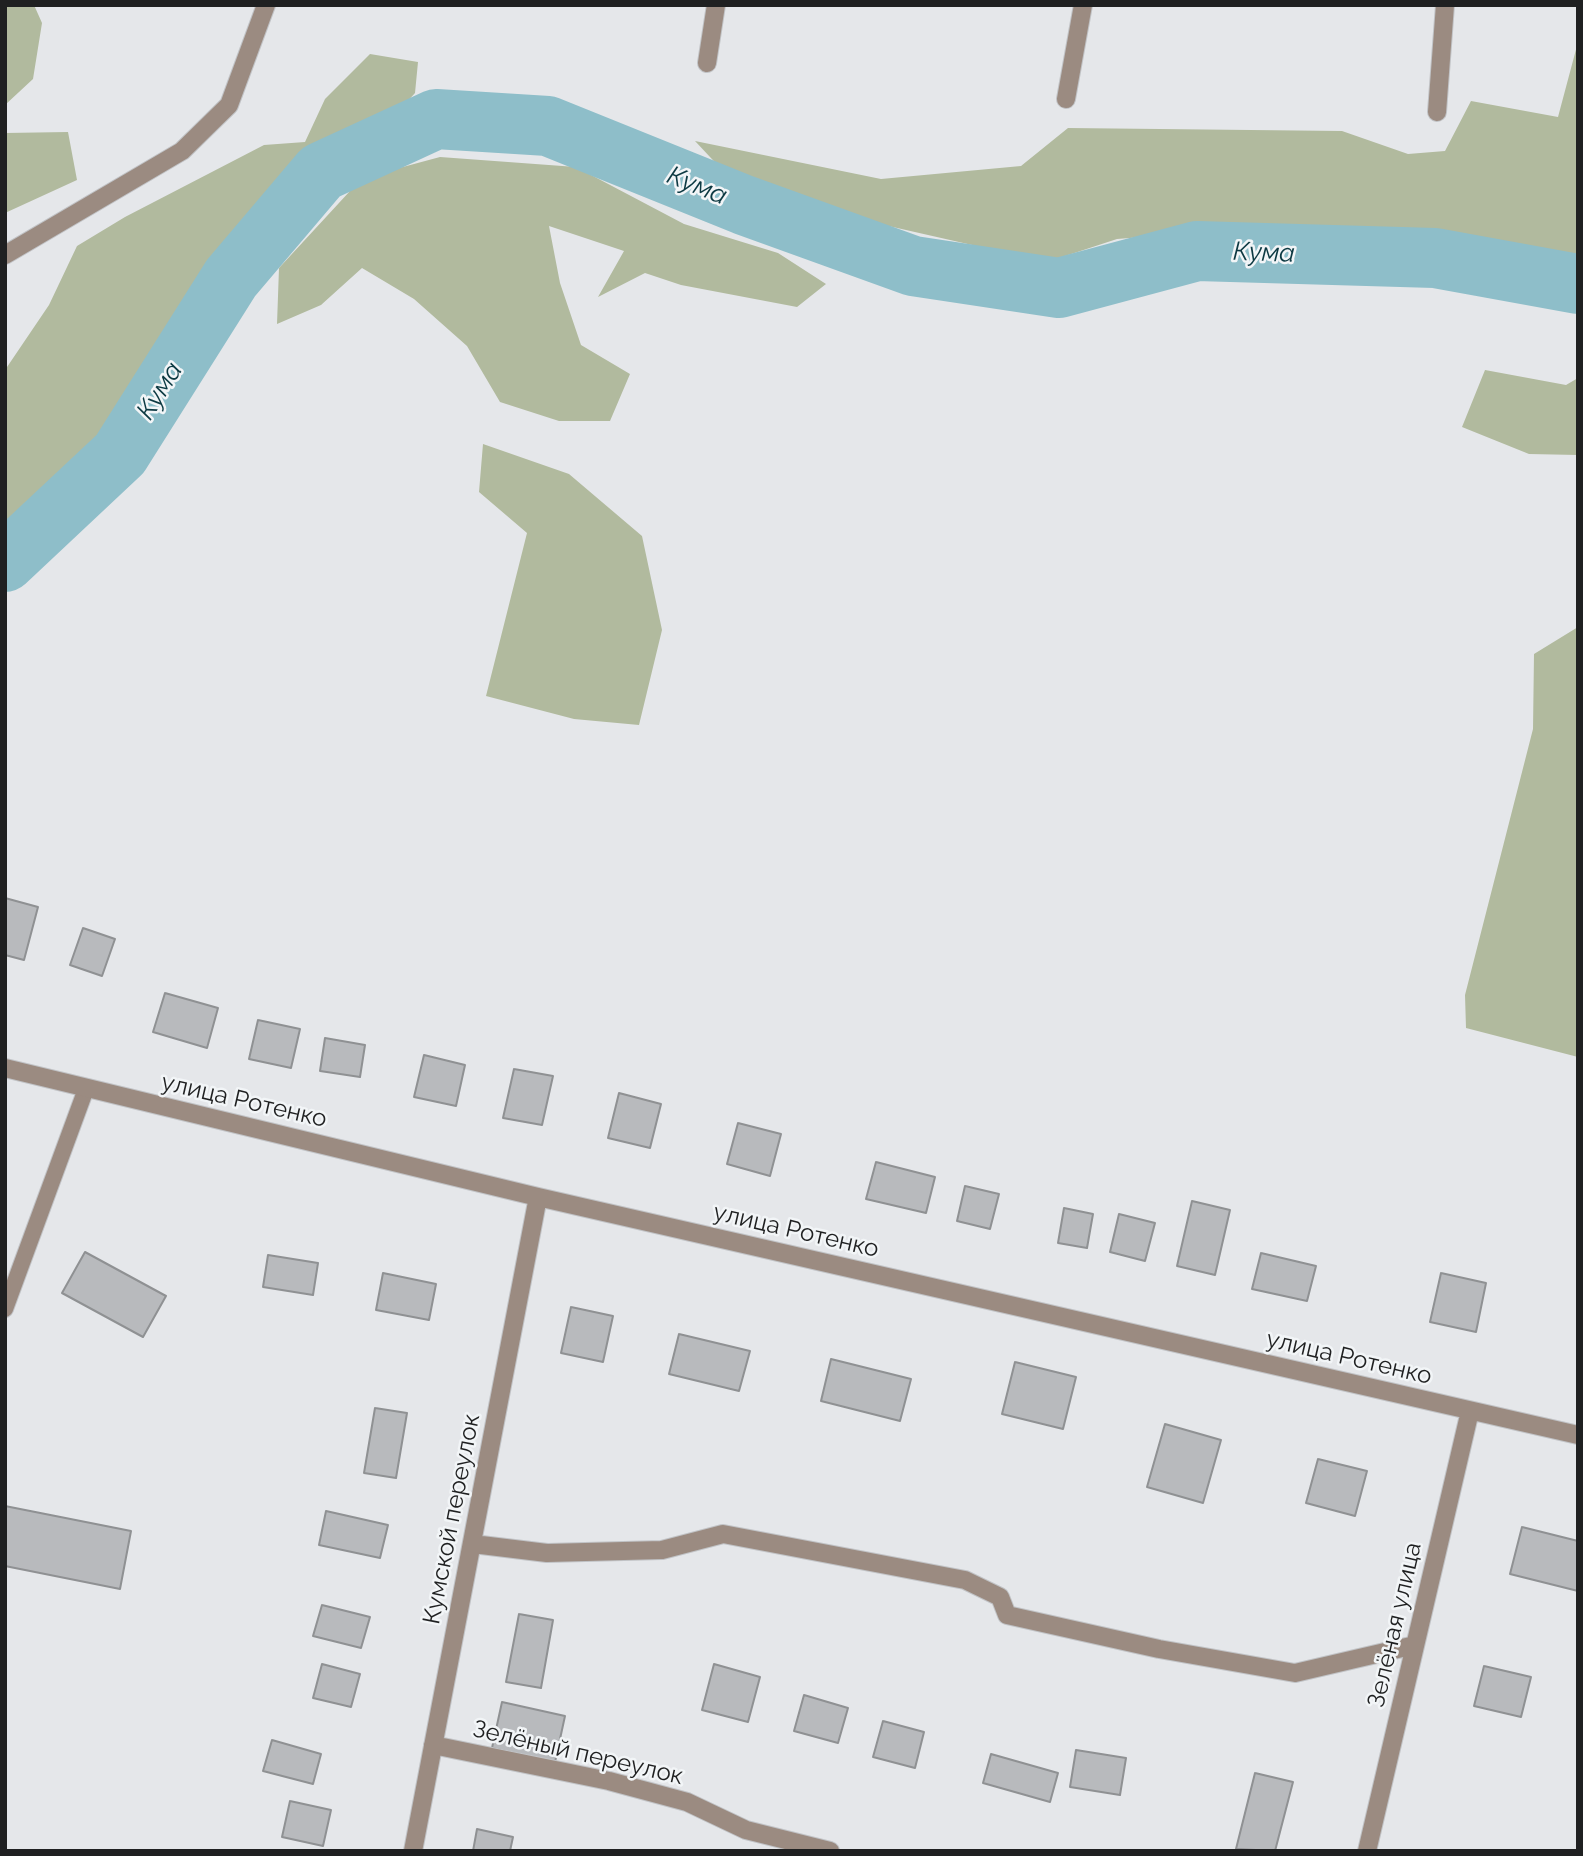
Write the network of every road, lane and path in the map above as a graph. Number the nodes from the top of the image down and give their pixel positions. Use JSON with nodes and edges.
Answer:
{"nodes":[{"id":1,"x":266,"y":5,"type":"edge"},
{"id":2,"x":716,"y":5,"type":"edge"},
{"id":3,"x":1083,"y":5,"type":"edge"},
{"id":4,"x":1445,"y":5,"type":"edge"},
{"id":5,"x":707,"y":63,"type":"dead end"},
{"id":6,"x":1066,"y":99,"type":"dead end"},
{"id":7,"x":1437,"y":112,"type":"dead end"},
{"id":8,"x":5,"y":255,"type":"edge"},
{"id":9,"x":5,"y":1068,"type":"edge"},
{"id":10,"x":86,"y":1089,"type":"junction"},
{"id":11,"x":538,"y":1197,"type":"junction"},
{"id":12,"x":5,"y":1309,"type":"edge"},
{"id":13,"x":1470,"y":1411,"type":"junction"},
{"id":14,"x":1578,"y":1435,"type":"edge"},
{"id":15,"x":472,"y":1544,"type":"junction"},
{"id":16,"x":1415,"y":1645,"type":"junction"},
{"id":17,"x":433,"y":1745,"type":"junction"},
{"id":18,"x":413,"y":1851,"type":"edge"},
{"id":19,"x":830,"y":1851,"type":"edge"},
{"id":20,"x":1367,"y":1851,"type":"edge"}],
"edges":[{"from":1,"to":8,"type":"street"},
{"from":2,"to":5,"type":"street"},
{"from":3,"to":6,"type":"street"},
{"from":4,"to":7,"type":"street"},
{"from":9,"to":10,"type":"street","name":"улица Ротенко"},
{"from":10,"to":11,"type":"street","name":"улица Ротенко"},
{"from":10,"to":12,"type":"lane"},
{"from":11,"to":13,"type":"street","name":"улица Ротенко"},
{"from":11,"to":15,"type":"street","name":"Кумской переулок"},
{"from":13,"to":14,"type":"street","name":"улица Ротенко"},
{"from":13,"to":16,"type":"street","name":"Зелёная улица"},
{"from":15,"to":16,"type":"street"},
{"from":15,"to":17,"type":"street","name":"Кумской переулок"},
{"from":16,"to":20,"type":"street","name":"Зелёная улица"},
{"from":17,"to":18,"type":"street","name":"Кумской переулок"},
{"from":17,"to":19,"type":"street","name":"Зелёный переулок"}]}
